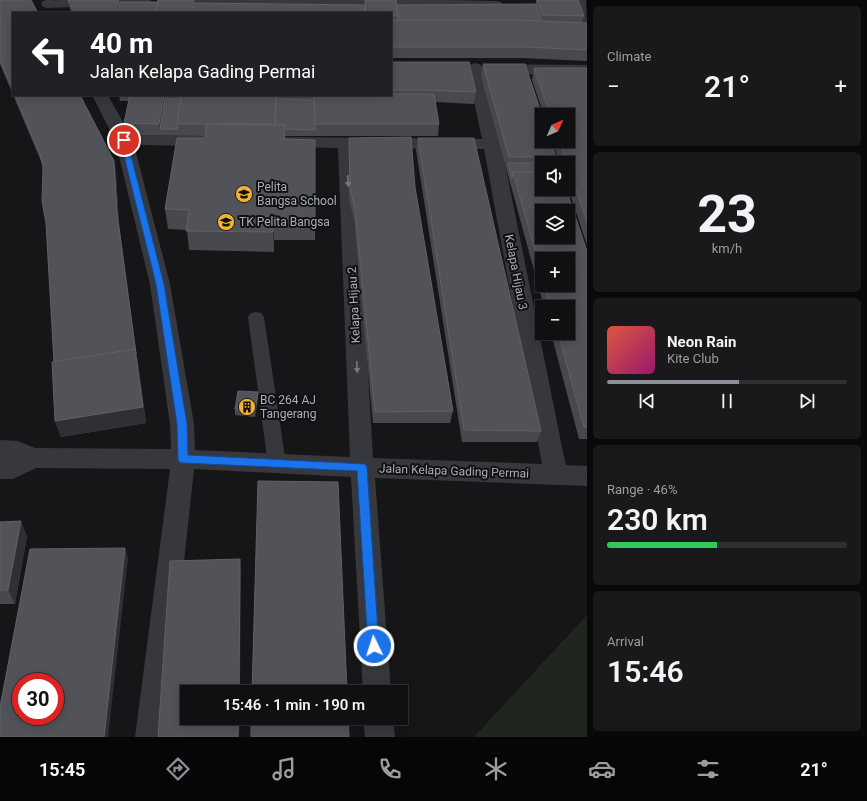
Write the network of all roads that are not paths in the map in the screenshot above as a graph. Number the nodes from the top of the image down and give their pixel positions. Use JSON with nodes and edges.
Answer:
{"nodes":[{"id":1,"x":144,"y":0,"type":"edge"},
{"id":2,"x":181,"y":0,"type":"edge"},
{"id":3,"x":49,"y":6,"type":"edge"},
{"id":4,"x":511,"y":6,"type":"edge"},
{"id":5,"x":566,"y":7,"type":"edge"},
{"id":6,"x":583,"y":9,"type":"edge"},
{"id":7,"x":587,"y":70,"type":"edge"},
{"id":8,"x":101,"y":96,"type":"edge"},
{"id":9,"x":124,"y":140,"type":"junction"},
{"id":10,"x":219,"y":141,"type":"edge"},
{"id":11,"x":267,"y":142,"type":"edge"},
{"id":12,"x":346,"y":142,"type":"junction"},
{"id":13,"x":492,"y":144,"type":"junction"},
{"id":14,"x":256,"y":317,"type":"dead end"},
{"id":15,"x":0,"y":450,"type":"edge"},
{"id":16,"x":33,"y":458,"type":"junction"},
{"id":17,"x":183,"y":459,"type":"junction"},
{"id":18,"x":277,"y":464,"type":"junction"},
{"id":19,"x":362,"y":467,"type":"junction"},
{"id":20,"x":0,"y":469,"type":"edge"},
{"id":21,"x":557,"y":475,"type":"junction"},
{"id":22,"x":587,"y":476,"type":"edge"},
{"id":23,"x":377,"y":685,"type":"edge"},
{"id":24,"x":379,"y":725,"type":"edge"},
{"id":25,"x":150,"y":737,"type":"edge"},
{"id":26,"x":380,"y":737,"type":"edge"}],
"edges":[{"from":1,"to":3,"type":"street"},
{"from":2,"to":4,"type":"street"},
{"from":5,"to":6,"type":"street"},
{"from":7,"to":13,"type":"street","name":"Kelapa Hijau 3"},
{"from":8,"to":9,"type":"street"},
{"from":9,"to":10,"type":"street"},
{"from":9,"to":17,"type":"street"},
{"from":11,"to":12,"type":"street"},
{"from":12,"to":13,"type":"street"},
{"from":12,"to":19,"type":"street","name":"Kelapa Hijau 2","one_way":true},
{"from":13,"to":21,"type":"street","name":"Kelapa Hijau 3"},
{"from":14,"to":18,"type":"lane"},
{"from":15,"to":16,"type":"street","name":"Jalan Kelapa Gading Permai"},
{"from":16,"to":17,"type":"street","name":"Jalan Kelapa Gading Permai"},
{"from":16,"to":20,"type":"street","name":"Jalan Kelapa Gading Permai"},
{"from":17,"to":18,"type":"street","name":"Jalan Kelapa Gading Permai"},
{"from":17,"to":25,"type":"street"},
{"from":18,"to":19,"type":"street","name":"Jalan Kelapa Gading Permai"},
{"from":19,"to":21,"type":"street","name":"Jalan Kelapa Gading Permai"},
{"from":19,"to":23,"type":"street","name":"Kelapa Hijau 2"},
{"from":21,"to":22,"type":"street","name":"Jalan Kelapa Gading Permai"},
{"from":24,"to":26,"type":"street"}]}
